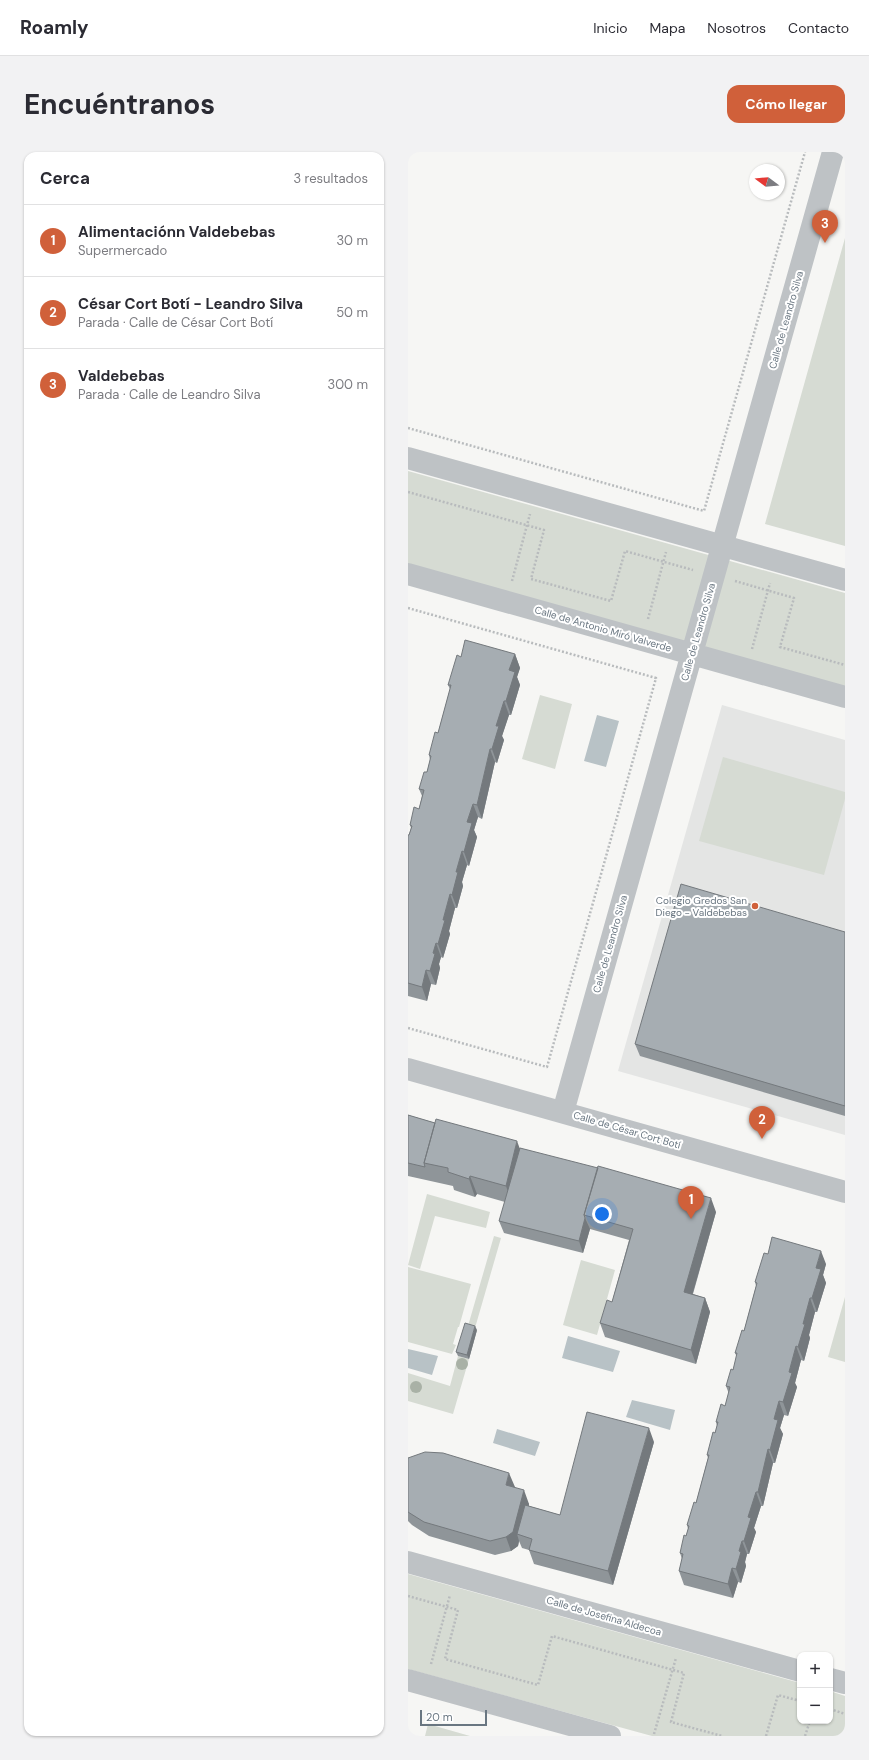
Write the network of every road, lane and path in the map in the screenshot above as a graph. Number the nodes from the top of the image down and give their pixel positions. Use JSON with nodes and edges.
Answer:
{"nodes":[{"id":1,"x":805,"y":152,"type":"edge"},
{"id":2,"x":833,"y":152,"type":"edge"},
{"id":3,"x":408,"y":428,"type":"edge"},
{"id":4,"x":408,"y":458,"type":"edge"},
{"id":5,"x":408,"y":492,"type":"edge"},
{"id":6,"x":532,"y":510,"type":"dead end"},
{"id":7,"x":528,"y":525,"type":"junction"},
{"id":8,"x":722,"y":546,"type":"junction"},
{"id":9,"x":667,"y":548,"type":"dead end"},
{"id":10,"x":664,"y":561,"type":"junction"},
{"id":11,"x":408,"y":574,"type":"edge"},
{"id":12,"x":714,"y":576,"type":"junction"},
{"id":13,"x":771,"y":578,"type":"dead end"},
{"id":14,"x":845,"y":580,"type":"edge"},
{"id":15,"x":512,"y":582,"type":"dead end"},
{"id":16,"x":768,"y":591,"type":"junction"},
{"id":17,"x":408,"y":608,"type":"edge"},
{"id":18,"x":647,"y":622,"type":"dead end"},
{"id":19,"x":692,"y":654,"type":"junction"},
{"id":20,"x":750,"y":655,"type":"dead end"},
{"id":21,"x":845,"y":665,"type":"edge"},
{"id":22,"x":845,"y":697,"type":"edge"},
{"id":23,"x":408,"y":1028,"type":"edge"},
{"id":24,"x":408,"y":1069,"type":"edge"},
{"id":25,"x":563,"y":1112,"type":"junction"},
{"id":26,"x":845,"y":1192,"type":"edge"},
{"id":27,"x":408,"y":1562,"type":"edge"},
{"id":28,"x":451,"y":1589,"type":"dead end"},
{"id":29,"x":408,"y":1596,"type":"edge"},
{"id":30,"x":446,"y":1607,"type":"junction"},
{"id":31,"x":677,"y":1654,"type":"dead end"},
{"id":32,"x":429,"y":1670,"type":"dead end"},
{"id":33,"x":672,"y":1670,"type":"junction"},
{"id":34,"x":797,"y":1670,"type":"edge"},
{"id":35,"x":408,"y":1680,"type":"edge"},
{"id":36,"x":833,"y":1680,"type":"edge"},
{"id":37,"x":845,"y":1683,"type":"edge"},
{"id":38,"x":797,"y":1700,"type":"edge"},
{"id":39,"x":833,"y":1711,"type":"edge"},
{"id":40,"x":845,"y":1714,"type":"edge"},
{"id":41,"x":809,"y":1724,"type":"edge"},
{"id":42,"x":654,"y":1734,"type":"dead end"},
{"id":43,"x":610,"y":1736,"type":"edge"},
{"id":44,"x":722,"y":1736,"type":"edge"},
{"id":45,"x":766,"y":1736,"type":"edge"},
{"id":46,"x":805,"y":1736,"type":"edge"}],
"edges":[{"from":1,"to":3,"type":"path"},
{"from":2,"to":8,"type":"street","name":"Calle de Leandro Silva"},
{"from":4,"to":8,"type":"street"},
{"from":5,"to":7,"type":"path"},
{"from":6,"to":7,"type":"path"},
{"from":7,"to":10,"type":"path"},
{"from":7,"to":15,"type":"path"},
{"from":8,"to":12,"type":"street","name":"Calle de Leandro Silva"},
{"from":8,"to":14,"type":"street"},
{"from":9,"to":10,"type":"path"},
{"from":10,"to":12,"type":"path"},
{"from":10,"to":18,"type":"path"},
{"from":11,"to":19,"type":"street","name":"Calle de Antonio Miró Valverde"},
{"from":12,"to":16,"type":"path"},
{"from":12,"to":19,"type":"street","name":"Calle de Leandro Silva"},
{"from":13,"to":16,"type":"path"},
{"from":16,"to":20,"type":"path"},
{"from":16,"to":21,"type":"path"},
{"from":17,"to":23,"type":"path"},
{"from":19,"to":22,"type":"street","name":"Calle de Antonio Miró Valverde"},
{"from":19,"to":25,"type":"street","name":"Calle de Leandro Silva"},
{"from":24,"to":25,"type":"street","name":"Calle de César Cort Botí"},
{"from":25,"to":26,"type":"street","name":"Calle de César Cort Botí"},
{"from":27,"to":34,"type":"street","name":"Calle de Josefina Aldecoa"},
{"from":28,"to":30,"type":"path"},
{"from":29,"to":30,"type":"path"},
{"from":30,"to":32,"type":"path"},
{"from":30,"to":33,"type":"path"},
{"from":31,"to":33,"type":"path"},
{"from":33,"to":42,"type":"path"},
{"from":33,"to":44,"type":"path"},
{"from":35,"to":43,"type":"street"},
{"from":36,"to":37,"type":"street"},
{"from":38,"to":45,"type":"path"},
{"from":39,"to":40,"type":"path"},
{"from":41,"to":46,"type":"path"}]}
